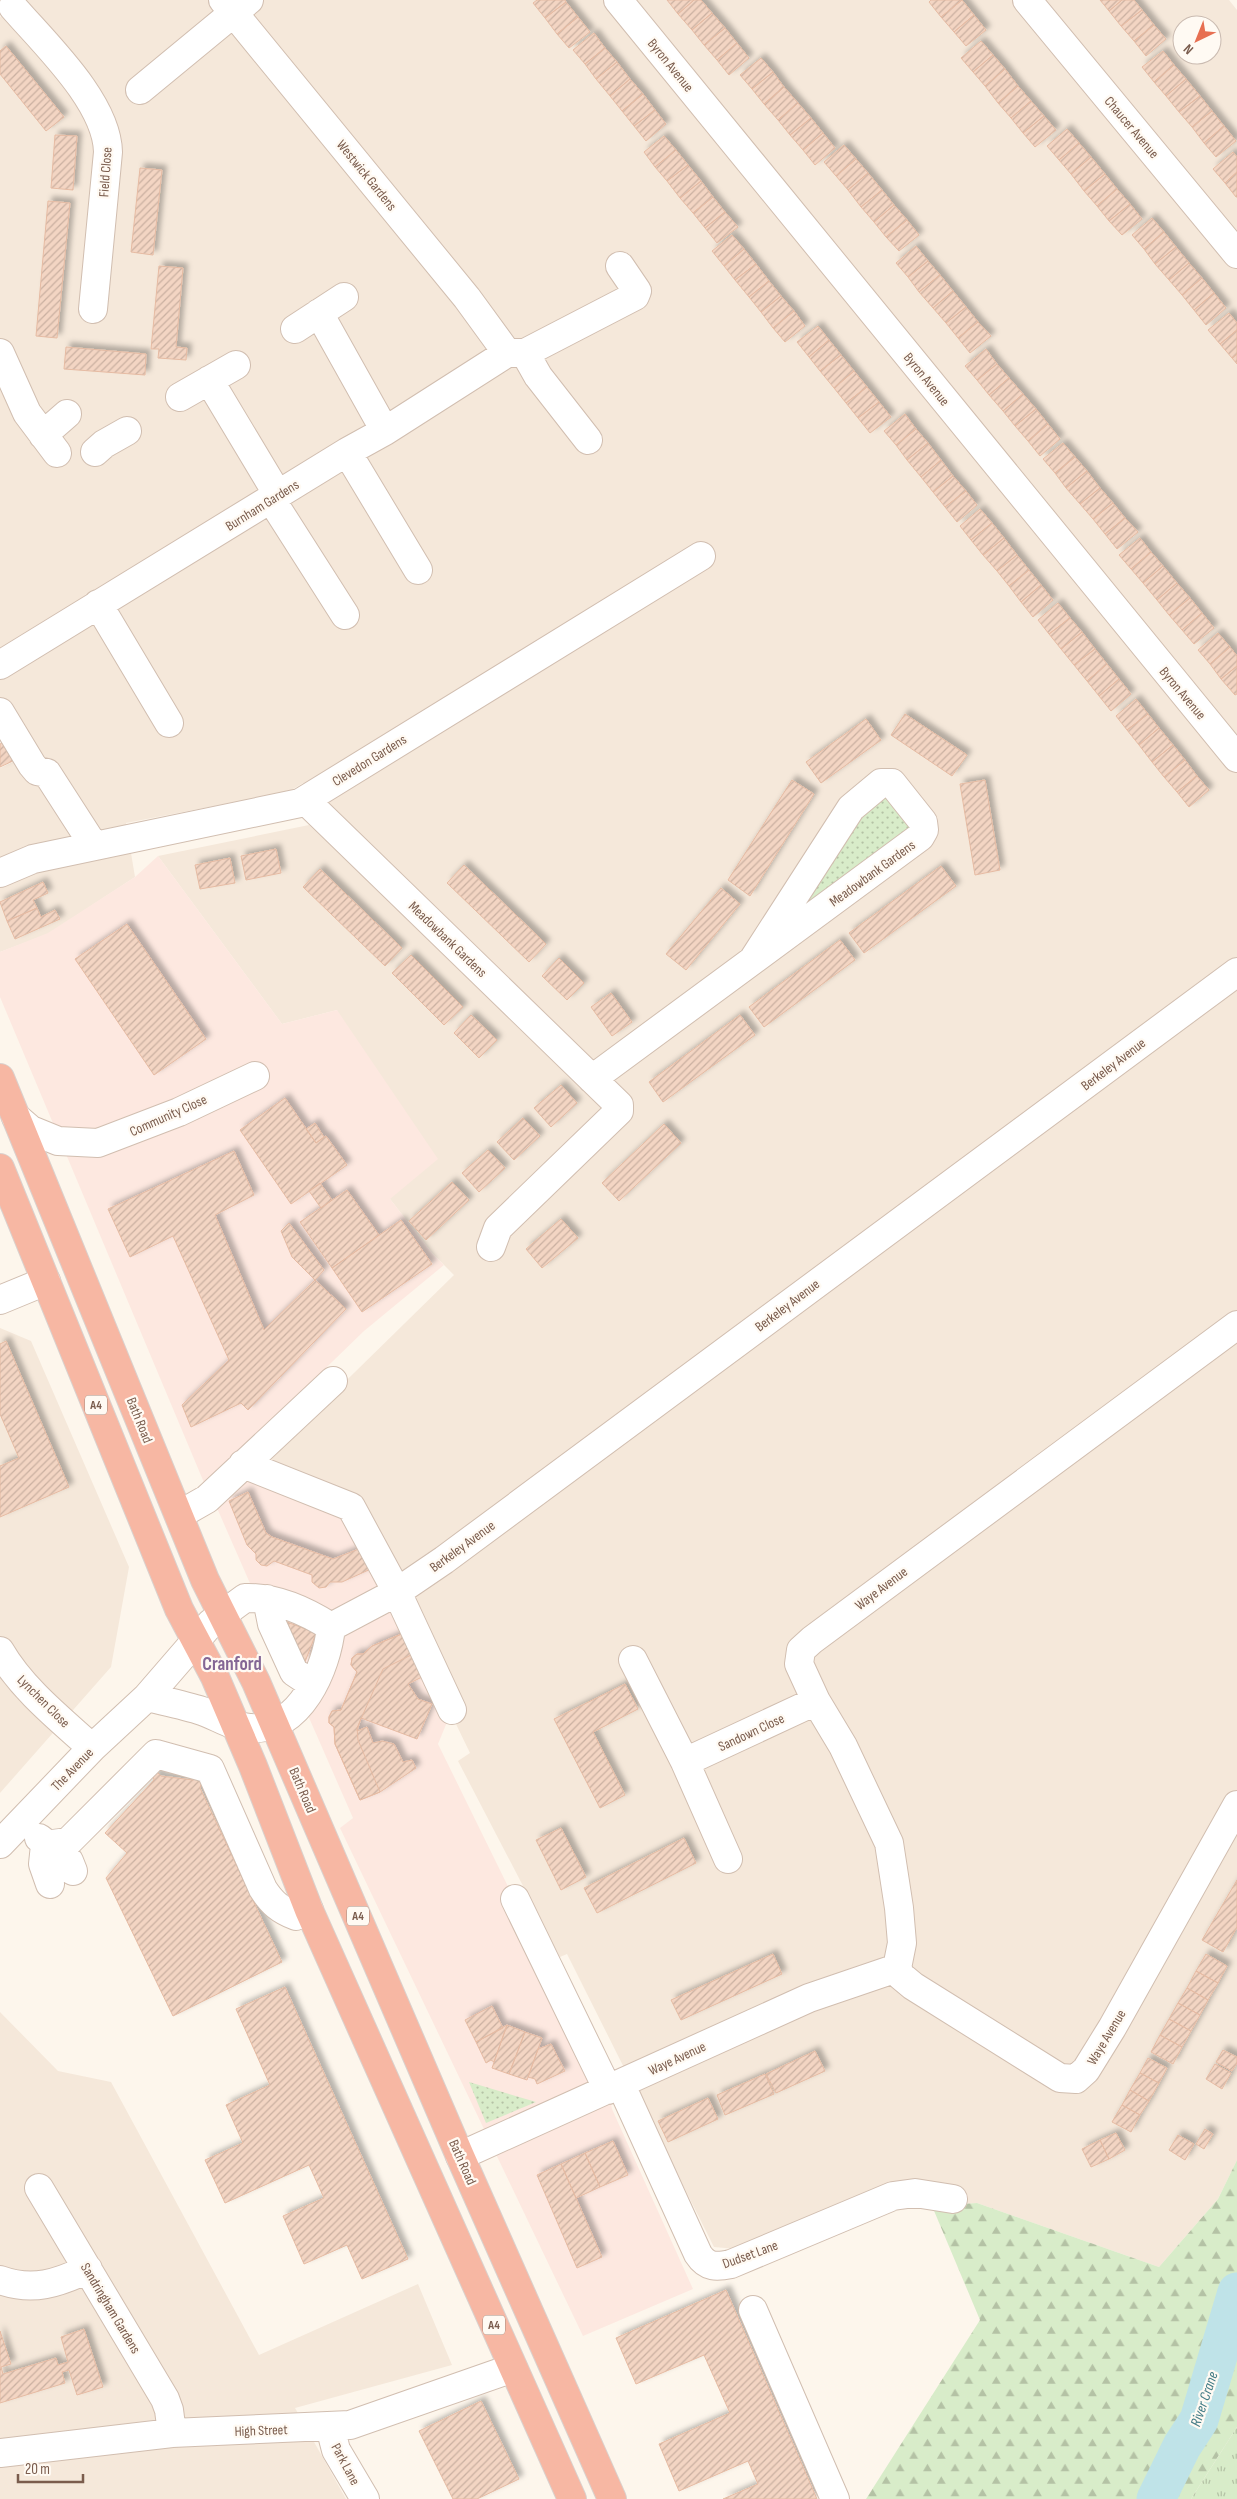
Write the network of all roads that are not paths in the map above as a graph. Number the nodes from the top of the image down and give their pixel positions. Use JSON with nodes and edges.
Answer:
{"nodes":[{"id":1,"x":618,"y":0,"type":"edge"},
{"id":2,"x":1027,"y":0,"type":"edge"},
{"id":3,"x":235,"y":4,"type":"edge"},
{"id":4,"x":11,"y":8,"type":"edge"},
{"id":5,"x":140,"y":90,"type":"dead end"},
{"id":6,"x":1237,"y":254,"type":"edge"},
{"id":7,"x":620,"y":266,"type":"dead end"},
{"id":8,"x":344,"y":298,"type":"dead end"},
{"id":9,"x":93,"y":309,"type":"dead end"},
{"id":10,"x":319,"y":314,"type":"junction"},
{"id":11,"x":295,"y":329,"type":"dead end"},
{"id":12,"x":0,"y":353,"type":"edge"},
{"id":13,"x":516,"y":353,"type":"junction"},
{"id":14,"x":236,"y":365,"type":"dead end"},
{"id":15,"x":209,"y":380,"type":"junction"},
{"id":16,"x":180,"y":397,"type":"dead end"},
{"id":17,"x":67,"y":414,"type":"dead end"},
{"id":18,"x":127,"y":431,"type":"dead end"},
{"id":19,"x":385,"y":431,"type":"junction"},
{"id":20,"x":588,"y":440,"type":"dead end"},
{"id":21,"x":95,"y":452,"type":"dead end"},
{"id":22,"x":347,"y":452,"type":"junction"},
{"id":23,"x":274,"y":497,"type":"junction"},
{"id":24,"x":701,"y":556,"type":"dead end"},
{"id":25,"x":418,"y":570,"type":"dead end"},
{"id":26,"x":98,"y":604,"type":"junction"},
{"id":27,"x":345,"y":615,"type":"dead end"},
{"id":28,"x":0,"y":665,"type":"edge"},
{"id":29,"x":0,"y":712,"type":"edge"},
{"id":30,"x":170,"y":723,"type":"dead end"},
{"id":31,"x":1237,"y":758,"type":"edge"},
{"id":32,"x":305,"y":800,"type":"junction"},
{"id":33,"x":94,"y":846,"type":"junction"},
{"id":34,"x":0,"y":873,"type":"edge"},
{"id":35,"x":753,"y":960,"type":"junction"},
{"id":36,"x":1237,"y":972,"type":"edge"},
{"id":37,"x":255,"y":1076,"type":"dead end"},
{"id":38,"x":0,"y":1078,"type":"edge"},
{"id":39,"x":592,"y":1078,"type":"junction"},
{"id":40,"x":16,"y":1117,"type":"junction"},
{"id":41,"x":79,"y":1143,"type":"junction"},
{"id":42,"x":35,"y":1163,"type":"junction"},
{"id":43,"x":0,"y":1168,"type":"edge"},
{"id":44,"x":491,"y":1247,"type":"dead end"},
{"id":45,"x":46,"y":1281,"type":"junction"},
{"id":46,"x":0,"y":1300,"type":"edge"},
{"id":47,"x":1237,"y":1324,"type":"edge"},
{"id":48,"x":333,"y":1381,"type":"dead end"},
{"id":49,"x":243,"y":1464,"type":"junction"},
{"id":50,"x":179,"y":1515,"type":"junction"},
{"id":51,"x":397,"y":1592,"type":"junction"},
{"id":52,"x":267,"y":1599,"type":"junction"},
{"id":53,"x":223,"y":1613,"type":"junction"},
{"id":54,"x":331,"y":1627,"type":"junction"},
{"id":55,"x":196,"y":1640,"type":"junction"},
{"id":56,"x":0,"y":1651,"type":"edge"},
{"id":57,"x":633,"y":1660,"type":"dead end"},
{"id":58,"x":311,"y":1687,"type":"junction"},
{"id":59,"x":147,"y":1697,"type":"junction"},
{"id":60,"x":816,"y":1701,"type":"junction"},
{"id":61,"x":452,"y":1710,"type":"dead end"},
{"id":62,"x":275,"y":1724,"type":"junction"},
{"id":63,"x":236,"y":1726,"type":"junction"},
{"id":64,"x":92,"y":1748,"type":"junction"},
{"id":65,"x":685,"y":1762,"type":"junction"},
{"id":66,"x":1237,"y":1805,"type":"edge"},
{"id":67,"x":8,"y":1833,"type":"edge"},
{"id":68,"x":45,"y":1845,"type":"junction"},
{"id":69,"x":728,"y":1859,"type":"dead end"},
{"id":70,"x":74,"y":1871,"type":"dead end"},
{"id":71,"x":50,"y":1884,"type":"dead end"},
{"id":72,"x":515,"y":1899,"type":"dead end"},
{"id":73,"x":308,"y":1910,"type":"junction"},
{"id":74,"x":897,"y":1968,"type":"junction"},
{"id":75,"x":614,"y":2087,"type":"junction"},
{"id":76,"x":415,"y":2150,"type":"junction"},
{"id":77,"x":460,"y":2156,"type":"junction"},
{"id":78,"x":39,"y":2188,"type":"dead end"},
{"id":79,"x":953,"y":2199,"type":"dead end"},
{"id":80,"x":88,"y":2269,"type":"junction"},
{"id":81,"x":0,"y":2280,"type":"edge"},
{"id":82,"x":753,"y":2310,"type":"dead end"},
{"id":83,"x":513,"y":2368,"type":"junction"},
{"id":84,"x":330,"y":2427,"type":"junction"},
{"id":85,"x":172,"y":2433,"type":"junction"},
{"id":86,"x":0,"y":2453,"type":"edge"},
{"id":87,"x":365,"y":2499,"type":"edge"},
{"id":88,"x":572,"y":2499,"type":"edge"},
{"id":89,"x":612,"y":2499,"type":"edge"},
{"id":90,"x":835,"y":2499,"type":"edge"}],
"edges":[{"from":1,"to":31,"type":"street","name":"Byron Avenue"},
{"from":2,"to":6,"type":"street","name":"Chaucer Avenue"},
{"from":3,"to":5,"type":"street"},
{"from":3,"to":13,"type":"street","name":"Westwick Gardens"},
{"from":4,"to":9,"type":"street","name":"Field Close"},
{"from":7,"to":13,"type":"street","name":"Burnham Gardens"},
{"from":8,"to":10,"type":"street"},
{"from":10,"to":11,"type":"street"},
{"from":10,"to":19,"type":"street"},
{"from":12,"to":17,"type":"street"},
{"from":13,"to":19,"type":"street","name":"Burnham Gardens"},
{"from":13,"to":20,"type":"street","name":"Westwick Gardens"},
{"from":14,"to":15,"type":"street"},
{"from":15,"to":16,"type":"street"},
{"from":15,"to":23,"type":"street"},
{"from":18,"to":21,"type":"street"},
{"from":19,"to":22,"type":"street","name":"Burnham Gardens"},
{"from":22,"to":23,"type":"street","name":"Burnham Gardens"},
{"from":22,"to":25,"type":"street"},
{"from":23,"to":26,"type":"street","name":"Burnham Gardens"},
{"from":23,"to":27,"type":"street"},
{"from":24,"to":32,"type":"street","name":"Clevedon Gardens"},
{"from":26,"to":28,"type":"street","name":"Burnham Gardens"},
{"from":26,"to":30,"type":"street"},
{"from":29,"to":33,"type":"street"},
{"from":32,"to":33,"type":"street","name":"Clevedon Gardens"},
{"from":32,"to":39,"type":"street","name":"Meadowbank Gardens"},
{"from":33,"to":34,"type":"street","name":"Clevedon Gardens"},
{"from":35,"to":35,"type":"street","name":"Meadowbank Gardens"},
{"from":35,"to":39,"type":"street","name":"Meadowbank Gardens"},
{"from":36,"to":51,"type":"street","name":"Berkeley Avenue"},
{"from":37,"to":41,"type":"street","name":"Community Close"},
{"from":38,"to":40,"type":"highway","name":"Bath Road","number":"A4"},
{"from":39,"to":44,"type":"street","name":"Meadowbank Gardens"},
{"from":40,"to":41,"type":"street","name":"Community Close"},
{"from":40,"to":42,"type":"highway","name":"Bath Road","number":"A4"},
{"from":41,"to":42,"type":"street","name":"Community Close"},
{"from":42,"to":50,"type":"highway","name":"Bath Road","number":"A4"},
{"from":43,"to":45,"type":"highway","number":"A4"},
{"from":45,"to":46,"type":"street"},
{"from":45,"to":55,"type":"highway","number":"A4"},
{"from":47,"to":60,"type":"street","name":"Waye Avenue"},
{"from":48,"to":49,"type":"street"},
{"from":49,"to":50,"type":"street"},
{"from":49,"to":51,"type":"street"},
{"from":50,"to":53,"type":"highway","name":"Bath Road","number":"A4"},
{"from":51,"to":54,"type":"street","name":"Berkeley Avenue"},
{"from":51,"to":61,"type":"street"},
{"from":52,"to":53,"type":"street"},
{"from":52,"to":54,"type":"street"},
{"from":52,"to":58,"type":"street"},
{"from":53,"to":55,"type":"street"},
{"from":53,"to":62,"type":"highway","name":"Bath Road","number":"A4"},
{"from":54,"to":58,"type":"street"},
{"from":55,"to":59,"type":"street","name":"The Avenue"},
{"from":55,"to":63,"type":"highway","number":"A4"},
{"from":56,"to":64,"type":"street","name":"Lynchen Close"},
{"from":57,"to":65,"type":"street"},
{"from":58,"to":62,"type":"street"},
{"from":59,"to":63,"type":"street"},
{"from":59,"to":64,"type":"street","name":"The Avenue"},
{"from":60,"to":65,"type":"street","name":"Sandown Close"},
{"from":60,"to":74,"type":"street","name":"Waye Avenue"},
{"from":62,"to":63,"type":"street"},
{"from":62,"to":77,"type":"highway","name":"Bath Road","number":"A4"},
{"from":63,"to":73,"type":"highway","number":"A4"},
{"from":64,"to":67,"type":"street","name":"The Avenue"},
{"from":65,"to":69,"type":"street"},
{"from":66,"to":74,"type":"street","name":"Waye Avenue"},
{"from":67,"to":68,"type":"street"},
{"from":68,"to":70,"type":"street"},
{"from":68,"to":71,"type":"street"},
{"from":68,"to":73,"type":"street"},
{"from":72,"to":75,"type":"street","name":"Dudset Lane"},
{"from":73,"to":76,"type":"highway","number":"A4"},
{"from":74,"to":75,"type":"street","name":"Waye Avenue"},
{"from":75,"to":77,"type":"street","name":"Waye Avenue"},
{"from":75,"to":79,"type":"street","name":"Dudset Lane"},
{"from":76,"to":77,"type":"highway"},
{"from":76,"to":83,"type":"highway","number":"A4"},
{"from":77,"to":89,"type":"highway","name":"Bath Road","number":"A4"},
{"from":78,"to":80,"type":"street","name":"Sandringham Gardens"},
{"from":80,"to":81,"type":"street"},
{"from":80,"to":85,"type":"street","name":"Sandringham Gardens"},
{"from":82,"to":90,"type":"street"},
{"from":83,"to":84,"type":"street","name":"High Street"},
{"from":83,"to":88,"type":"highway","number":"A4"},
{"from":84,"to":85,"type":"street","name":"High Street"},
{"from":84,"to":87,"type":"street","name":"Park Lane"},
{"from":85,"to":86,"type":"street","name":"High Street"}]}
